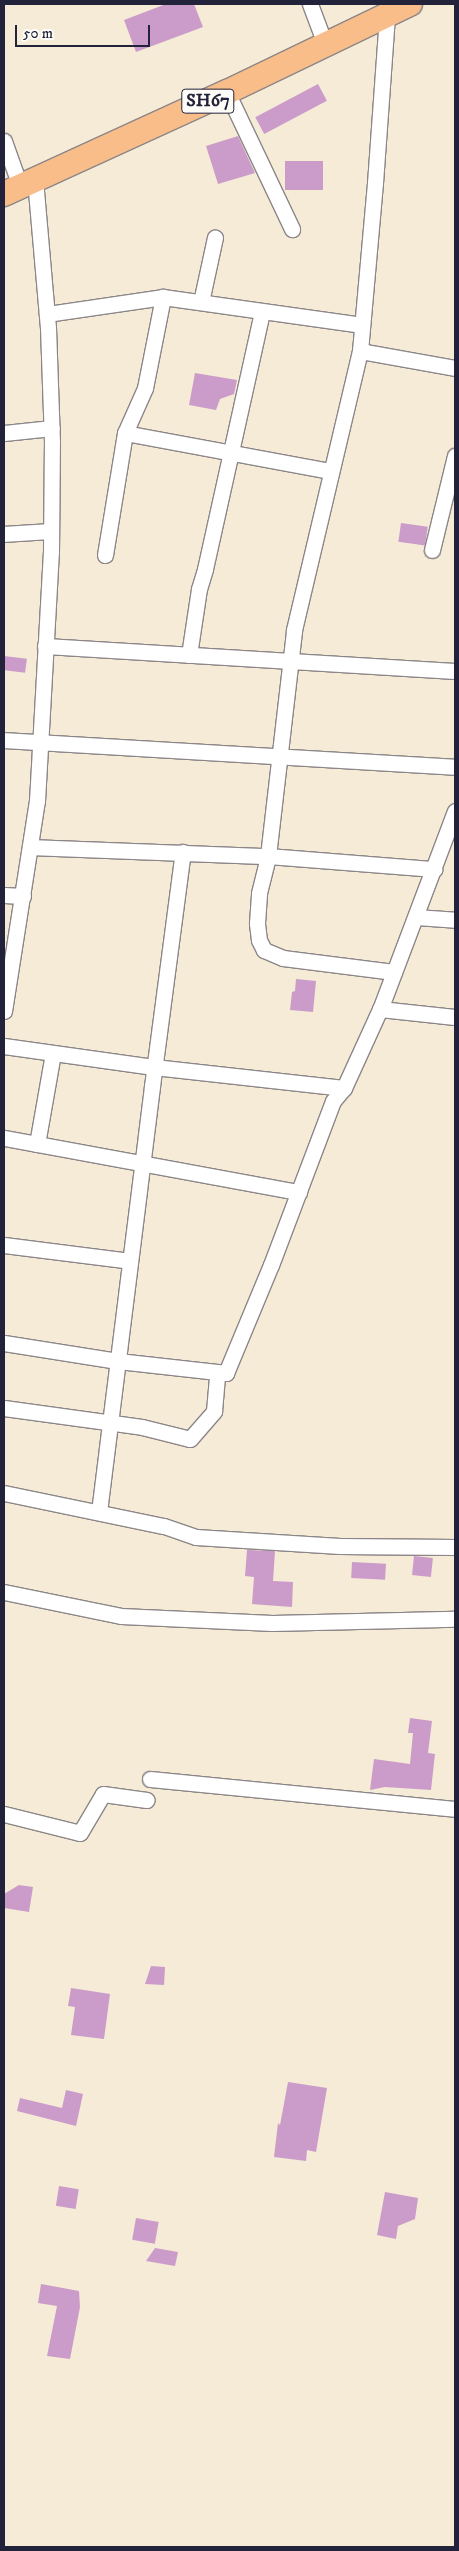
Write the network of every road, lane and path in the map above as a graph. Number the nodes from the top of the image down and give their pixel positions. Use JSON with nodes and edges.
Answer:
{"nodes":[{"id":1,"x":310,"y":4,"type":"edge"},
{"id":2,"x":410,"y":4,"type":"edge"},
{"id":3,"x":387,"y":16,"type":"junction"},
{"id":4,"x":324,"y":44,"type":"junction"},
{"id":5,"x":227,"y":92,"type":"junction"},
{"id":6,"x":4,"y":141,"type":"edge"},
{"id":7,"x":20,"y":186,"type":"edge"},
{"id":8,"x":292,"y":229,"type":"dead end"},
{"id":9,"x":215,"y":237,"type":"dead end"},
{"id":10,"x":163,"y":297,"type":"junction"},
{"id":11,"x":201,"y":302,"type":"junction"},
{"id":12,"x":262,"y":311,"type":"junction"},
{"id":13,"x":47,"y":314,"type":"junction"},
{"id":14,"x":362,"y":325,"type":"junction"},
{"id":15,"x":360,"y":351,"type":"junction"},
{"id":16,"x":455,"y":368,"type":"edge"},
{"id":17,"x":52,"y":428,"type":"junction"},
{"id":18,"x":4,"y":432,"type":"edge"},
{"id":19,"x":124,"y":433,"type":"junction"},
{"id":20,"x":231,"y":453,"type":"junction"},
{"id":21,"x":455,"y":456,"type":"edge"},
{"id":22,"x":331,"y":470,"type":"junction"},
{"id":23,"x":51,"y":531,"type":"junction"},
{"id":24,"x":4,"y":534,"type":"edge"},
{"id":25,"x":432,"y":550,"type":"dead end"},
{"id":26,"x":105,"y":556,"type":"dead end"},
{"id":27,"x":46,"y":646,"type":"junction"},
{"id":28,"x":189,"y":655,"type":"junction"},
{"id":29,"x":290,"y":661,"type":"junction"},
{"id":30,"x":455,"y":671,"type":"edge"},
{"id":31,"x":4,"y":740,"type":"edge"},
{"id":32,"x":40,"y":741,"type":"junction"},
{"id":33,"x":280,"y":756,"type":"junction"},
{"id":34,"x":455,"y":767,"type":"edge"},
{"id":35,"x":455,"y":811,"type":"edge"},
{"id":36,"x":451,"y":834,"type":"edge"},
{"id":37,"x":30,"y":846,"type":"junction"},
{"id":38,"x":183,"y":852,"type":"junction"},
{"id":39,"x":268,"y":856,"type":"junction"},
{"id":40,"x":434,"y":869,"type":"junction"},
{"id":41,"x":4,"y":896,"type":"edge"},
{"id":42,"x":22,"y":896,"type":"junction"},
{"id":43,"x":416,"y":917,"type":"junction"},
{"id":44,"x":455,"y":920,"type":"edge"},
{"id":45,"x":394,"y":972,"type":"junction"},
{"id":46,"x":380,"y":1009,"type":"junction"},
{"id":47,"x":4,"y":1012,"type":"edge"},
{"id":48,"x":455,"y":1016,"type":"edge"},
{"id":49,"x":4,"y":1046,"type":"edge"},
{"id":50,"x":53,"y":1053,"type":"junction"},
{"id":51,"x":154,"y":1067,"type":"junction"},
{"id":52,"x":344,"y":1088,"type":"junction"},
{"id":53,"x":4,"y":1138,"type":"edge"},
{"id":54,"x":37,"y":1144,"type":"junction"},
{"id":55,"x":142,"y":1163,"type":"junction"},
{"id":56,"x":299,"y":1192,"type":"junction"},
{"id":57,"x":4,"y":1245,"type":"edge"},
{"id":58,"x":130,"y":1261,"type":"junction"},
{"id":59,"x":4,"y":1342,"type":"edge"},
{"id":60,"x":118,"y":1361,"type":"junction"},
{"id":61,"x":217,"y":1373,"type":"junction"},
{"id":62,"x":4,"y":1408,"type":"edge"},
{"id":63,"x":110,"y":1423,"type":"junction"},
{"id":64,"x":4,"y":1493,"type":"edge"},
{"id":65,"x":99,"y":1512,"type":"junction"},
{"id":66,"x":455,"y":1547,"type":"edge"},
{"id":67,"x":4,"y":1592,"type":"edge"},
{"id":68,"x":455,"y":1619,"type":"edge"},
{"id":69,"x":150,"y":1779,"type":"dead end"},
{"id":70,"x":147,"y":1800,"type":"dead end"},
{"id":71,"x":455,"y":1809,"type":"edge"},
{"id":72,"x":4,"y":1814,"type":"edge"}],
"edges":[{"from":1,"to":4,"type":"street"},
{"from":2,"to":3,"type":"main road","number":"SH67"},
{"from":3,"to":4,"type":"main road","number":"SH67"},
{"from":3,"to":14,"type":"street"},
{"from":4,"to":5,"type":"main road","number":"SH67"},
{"from":5,"to":7,"type":"main road","number":"SH67"},
{"from":5,"to":8,"type":"street"},
{"from":6,"to":7,"type":"street"},
{"from":7,"to":13,"type":"street"},
{"from":9,"to":11,"type":"street"},
{"from":10,"to":11,"type":"street"},
{"from":10,"to":13,"type":"street"},
{"from":10,"to":19,"type":"street"},
{"from":11,"to":12,"type":"street"},
{"from":12,"to":14,"type":"street"},
{"from":12,"to":20,"type":"street"},
{"from":13,"to":17,"type":"street"},
{"from":14,"to":15,"type":"street"},
{"from":15,"to":16,"type":"street"},
{"from":15,"to":22,"type":"street"},
{"from":17,"to":18,"type":"street"},
{"from":17,"to":23,"type":"street"},
{"from":19,"to":20,"type":"street"},
{"from":19,"to":26,"type":"street"},
{"from":20,"to":22,"type":"street"},
{"from":20,"to":28,"type":"street"},
{"from":21,"to":25,"type":"street"},
{"from":22,"to":29,"type":"street"},
{"from":23,"to":24,"type":"street"},
{"from":23,"to":27,"type":"street"},
{"from":27,"to":28,"type":"street"},
{"from":27,"to":32,"type":"street"},
{"from":28,"to":29,"type":"street"},
{"from":29,"to":30,"type":"street"},
{"from":29,"to":33,"type":"street"},
{"from":31,"to":32,"type":"street"},
{"from":32,"to":33,"type":"street"},
{"from":32,"to":37,"type":"street"},
{"from":33,"to":34,"type":"street"},
{"from":33,"to":39,"type":"street"},
{"from":35,"to":36,"type":"street"},
{"from":36,"to":40,"type":"street"},
{"from":37,"to":38,"type":"street"},
{"from":37,"to":42,"type":"street"},
{"from":38,"to":39,"type":"street"},
{"from":38,"to":51,"type":"street"},
{"from":39,"to":40,"type":"street"},
{"from":39,"to":45,"type":"street"},
{"from":40,"to":43,"type":"street"},
{"from":41,"to":42,"type":"street"},
{"from":42,"to":47,"type":"street"},
{"from":43,"to":44,"type":"street"},
{"from":43,"to":45,"type":"street"},
{"from":45,"to":46,"type":"street"},
{"from":46,"to":48,"type":"street"},
{"from":46,"to":52,"type":"street"},
{"from":49,"to":50,"type":"street"},
{"from":50,"to":51,"type":"street"},
{"from":50,"to":54,"type":"street"},
{"from":51,"to":52,"type":"street"},
{"from":51,"to":55,"type":"street"},
{"from":52,"to":56,"type":"street"},
{"from":53,"to":54,"type":"street"},
{"from":54,"to":55,"type":"street"},
{"from":55,"to":56,"type":"street"},
{"from":55,"to":58,"type":"street"},
{"from":56,"to":61,"type":"street"},
{"from":57,"to":58,"type":"street"},
{"from":58,"to":60,"type":"street"},
{"from":59,"to":60,"type":"street"},
{"from":60,"to":61,"type":"street"},
{"from":60,"to":63,"type":"street"},
{"from":61,"to":63,"type":"street"},
{"from":62,"to":63,"type":"street"},
{"from":63,"to":65,"type":"street"},
{"from":64,"to":65,"type":"street"},
{"from":65,"to":66,"type":"street"},
{"from":67,"to":68,"type":"street"},
{"from":69,"to":71,"type":"street"},
{"from":70,"to":72,"type":"street"}]}
